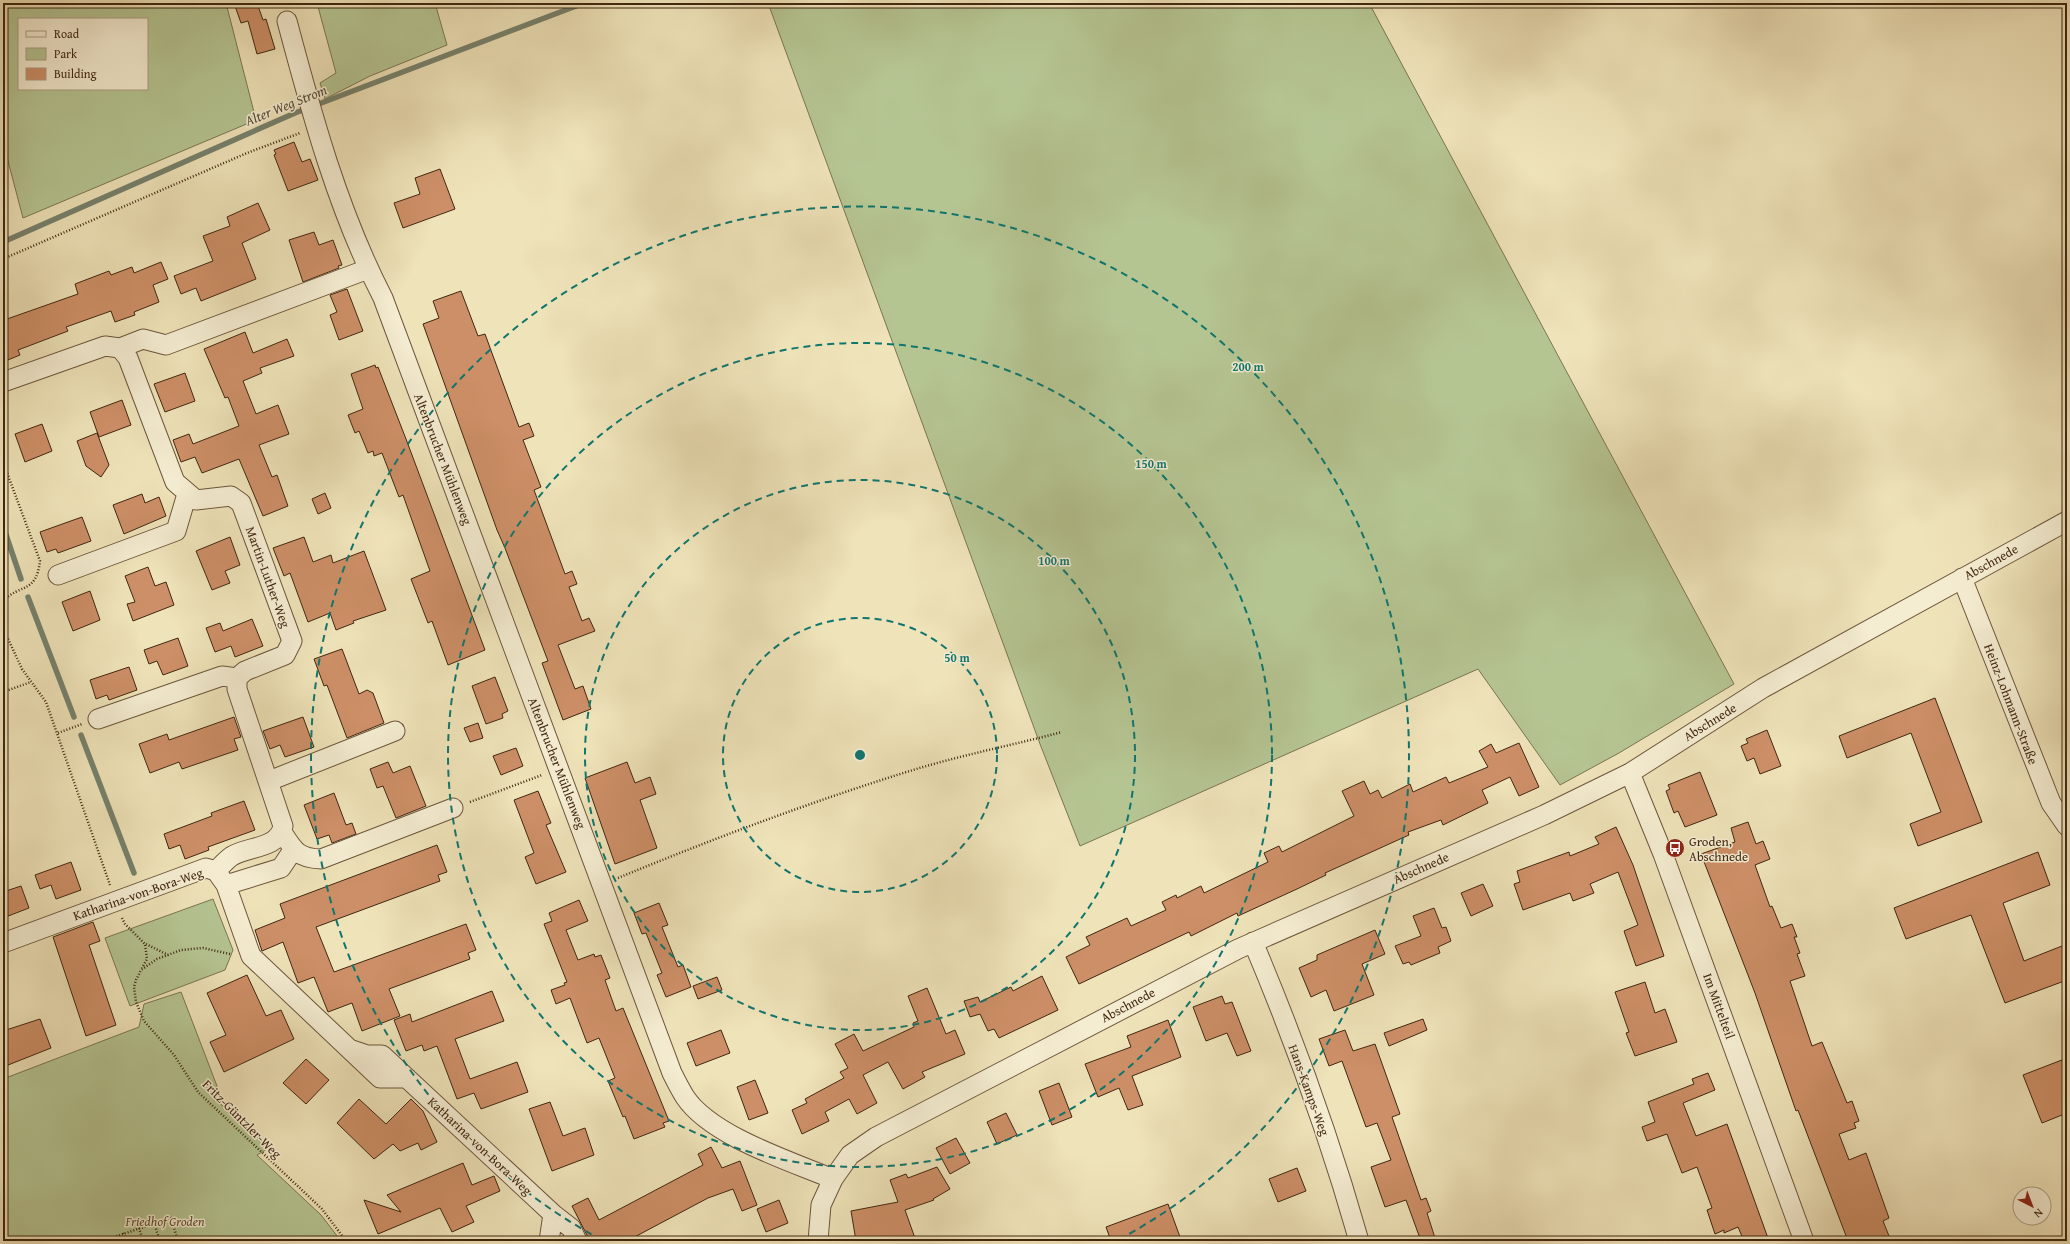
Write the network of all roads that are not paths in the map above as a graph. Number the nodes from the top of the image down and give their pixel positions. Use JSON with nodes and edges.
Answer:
{"nodes":[{"id":1,"x":287,"y":21,"type":"dead end"},
{"id":2,"x":368,"y":269,"type":"junction"},
{"id":3,"x":120,"y":348,"type":"junction"},
{"id":4,"x":3,"y":382,"type":"edge"},
{"id":5,"x":187,"y":494,"type":"junction"},
{"id":6,"x":2067,"y":521,"type":"edge"},
{"id":7,"x":58,"y":575,"type":"dead end"},
{"id":8,"x":1962,"y":578,"type":"junction"},
{"id":9,"x":237,"y":678,"type":"junction"},
{"id":10,"x":98,"y":719,"type":"road end"},
{"id":11,"x":395,"y":731,"type":"dead end"},
{"id":12,"x":1630,"y":773,"type":"junction"},
{"id":13,"x":269,"y":781,"type":"junction"},
{"id":14,"x":453,"y":808,"type":"road end"},
{"id":15,"x":2067,"y":826,"type":"edge"},
{"id":16,"x":282,"y":832,"type":"junction"},
{"id":17,"x":293,"y":850,"type":"junction"},
{"id":18,"x":221,"y":878,"type":"junction"},
{"id":19,"x":1253,"y":942,"type":"junction"},
{"id":20,"x":3,"y":943,"type":"edge"},
{"id":21,"x":833,"y":1179,"type":"junction"},
{"id":22,"x":553,"y":1214,"type":"junction"},
{"id":23,"x":549,"y":1241,"type":"edge"},
{"id":24,"x":577,"y":1241,"type":"edge"},
{"id":25,"x":818,"y":1241,"type":"edge"},
{"id":26,"x":1359,"y":1241,"type":"edge"},
{"id":27,"x":1804,"y":1241,"type":"edge"}],
"edges":[{"from":1,"to":2,"type":"street","name":"Altenbrucher Mühlenweg"},
{"from":2,"to":3,"type":"street"},
{"from":2,"to":21,"type":"street","name":"Altenbrucher Mühlenweg"},
{"from":3,"to":4,"type":"street"},
{"from":3,"to":5,"type":"street","name":"Martin-Luther-Weg"},
{"from":5,"to":7,"type":"street"},
{"from":5,"to":9,"type":"street","name":"Martin-Luther-Weg"},
{"from":6,"to":8,"type":"street","name":"Abschnede"},
{"from":8,"to":12,"type":"street","name":"Abschnede"},
{"from":8,"to":15,"type":"street","name":"Heinz-Lohmann-Straße"},
{"from":9,"to":10,"type":"street"},
{"from":9,"to":13,"type":"street"},
{"from":11,"to":13,"type":"street"},
{"from":12,"to":19,"type":"street","name":"Abschnede"},
{"from":12,"to":27,"type":"street","name":"Im Mittelteil"},
{"from":13,"to":16,"type":"street"},
{"from":14,"to":17,"type":"street"},
{"from":16,"to":17,"type":"street"},
{"from":16,"to":18,"type":"street"},
{"from":17,"to":18,"type":"street"},
{"from":18,"to":20,"type":"street","name":"Katharina-von-Bora-Weg"},
{"from":18,"to":22,"type":"street","name":"Katharina-von-Bora-Weg"},
{"from":19,"to":21,"type":"street","name":"Abschnede"},
{"from":19,"to":26,"type":"street","name":"Hans-Kamps-Weg"},
{"from":21,"to":25,"type":"street","name":"Abschnede"},
{"from":22,"to":23,"type":"street"},
{"from":22,"to":24,"type":"street","name":"Katharina-von-Bora-Weg"}]}
